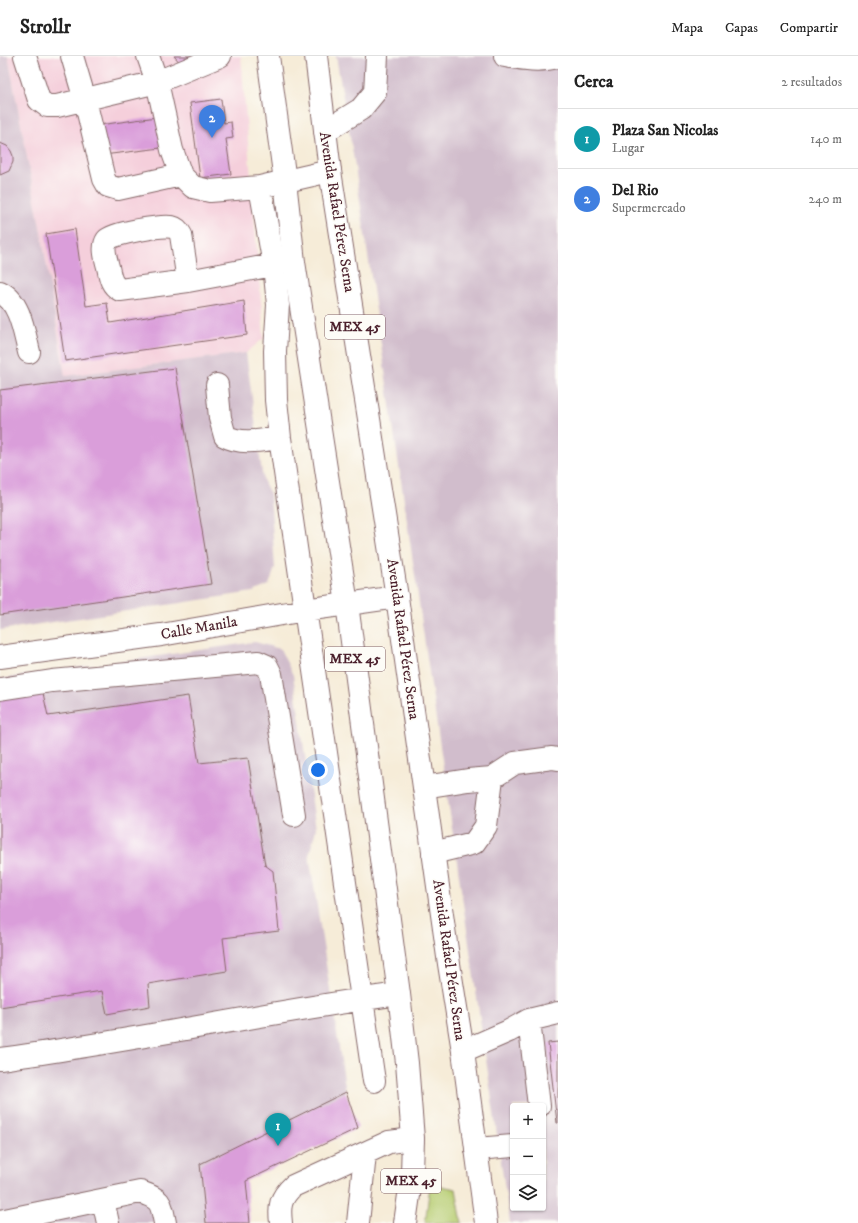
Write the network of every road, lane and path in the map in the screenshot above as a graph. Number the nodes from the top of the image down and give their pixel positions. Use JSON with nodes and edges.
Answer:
{"nodes":[{"id":1,"x":25,"y":56,"type":"edge"},
{"id":2,"x":72,"y":56,"type":"edge"},
{"id":3,"x":148,"y":56,"type":"edge"},
{"id":4,"x":220,"y":56,"type":"edge"},
{"id":5,"x":268,"y":56,"type":"edge"},
{"id":6,"x":316,"y":56,"type":"edge"},
{"id":7,"x":377,"y":56,"type":"edge"},
{"id":8,"x":505,"y":56,"type":"edge"},
{"id":9,"x":558,"y":57,"type":"edge"},
{"id":10,"x":156,"y":82,"type":"junction"},
{"id":11,"x":84,"y":100,"type":"junction"},
{"id":12,"x":325,"y":131,"type":"junction"},
{"id":13,"x":330,"y":171,"type":"junction"},
{"id":14,"x":181,"y":175,"type":"junction"},
{"id":15,"x":285,"y":181,"type":"junction"},
{"id":16,"x":260,"y":187,"type":"junction"},
{"id":17,"x":284,"y":263,"type":"junction"},
{"id":18,"x":188,"y":281,"type":"dead end"},
{"id":19,"x":0,"y":292,"type":"edge"},
{"id":20,"x":29,"y":352,"type":"dead end"},
{"id":21,"x":217,"y":385,"type":"dead end"},
{"id":22,"x":280,"y":438,"type":"junction"},
{"id":23,"x":397,"y":597,"type":"junction"},
{"id":24,"x":347,"y":604,"type":"junction"},
{"id":25,"x":305,"y":610,"type":"junction"},
{"id":26,"x":0,"y":657,"type":"edge"},
{"id":27,"x":0,"y":689,"type":"edge"},
{"id":28,"x":558,"y":759,"type":"edge"},
{"id":29,"x":492,"y":778,"type":"junction"},
{"id":30,"x":424,"y":787,"type":"junction"},
{"id":31,"x":294,"y":815,"type":"dead end"},
{"id":32,"x":434,"y":853,"type":"junction"},
{"id":33,"x":399,"y":994,"type":"junction"},
{"id":34,"x":363,"y":999,"type":"junction"},
{"id":35,"x":558,"y":1013,"type":"edge"},
{"id":36,"x":529,"y":1020,"type":"junction"},
{"id":37,"x":463,"y":1051,"type":"junction"},
{"id":38,"x":0,"y":1059,"type":"edge"},
{"id":39,"x":374,"y":1081,"type":"dead end"},
{"id":40,"x":539,"y":1103,"type":"edge"},
{"id":41,"x":413,"y":1139,"type":"junction"},
{"id":42,"x":510,"y":1146,"type":"edge"},
{"id":43,"x":476,"y":1150,"type":"junction"},
{"id":44,"x":365,"y":1154,"type":"junction"},
{"id":45,"x":103,"y":1200,"type":"junction"},
{"id":46,"x":0,"y":1221,"type":"edge"},
{"id":47,"x":108,"y":1223,"type":"edge"},
{"id":48,"x":165,"y":1223,"type":"edge"},
{"id":49,"x":281,"y":1223,"type":"edge"},
{"id":50,"x":358,"y":1223,"type":"edge"},
{"id":51,"x":406,"y":1223,"type":"edge"},
{"id":52,"x":486,"y":1223,"type":"edge"}],
"edges":[{"from":1,"to":11,"type":"main road"},
{"from":2,"to":11,"type":"main road"},
{"from":3,"to":10,"type":"main road"},
{"from":4,"to":10,"type":"main road"},
{"from":5,"to":15,"type":"main road","number":"MEX 45"},
{"from":6,"to":12,"type":"main road","name":"Avenida Rafael Pérez Serna","number":"MEX 45"},
{"from":7,"to":12,"type":"main road"},
{"from":8,"to":9,"type":"main road"},
{"from":10,"to":11,"type":"main road"},
{"from":10,"to":14,"type":"main road"},
{"from":11,"to":14,"type":"main road"},
{"from":12,"to":13,"type":"main road","name":"Avenida Rafael Pérez Serna","number":"MEX 45"},
{"from":13,"to":15,"type":"main road"},
{"from":13,"to":23,"type":"main road","name":"Avenida Rafael Pérez Serna","number":"MEX 45"},
{"from":14,"to":16,"type":"main road"},
{"from":15,"to":16,"type":"main road"},
{"from":15,"to":17,"type":"main road","number":"MEX 45"},
{"from":16,"to":17,"type":"main road"},
{"from":17,"to":18,"type":"main road"},
{"from":17,"to":22,"type":"main road"},
{"from":17,"to":24,"type":"main road","number":"MEX 45"},
{"from":19,"to":20,"type":"main road"},
{"from":21,"to":22,"type":"main road"},
{"from":22,"to":25,"type":"main road"},
{"from":23,"to":24,"type":"main road","name":"Calle Manila"},
{"from":23,"to":30,"type":"main road","name":"Avenida Rafael Pérez Serna","number":"MEX 45"},
{"from":24,"to":25,"type":"main road","name":"Calle Manila"},
{"from":24,"to":33,"type":"main road","number":"MEX 45"},
{"from":25,"to":26,"type":"main road","name":"Calle Manila"},
{"from":25,"to":34,"type":"main road"},
{"from":27,"to":31,"type":"main road"},
{"from":28,"to":29,"type":"main road"},
{"from":29,"to":30,"type":"main road"},
{"from":29,"to":32,"type":"main road"},
{"from":30,"to":32,"type":"main road","name":"Avenida Rafael Pérez Serna","number":"MEX 45"},
{"from":32,"to":37,"type":"main road","name":"Avenida Rafael Pérez Serna","number":"MEX 45"},
{"from":33,"to":34,"type":"main road"},
{"from":33,"to":41,"type":"main road","number":"MEX 45"},
{"from":34,"to":38,"type":"main road"},
{"from":34,"to":39,"type":"main road"},
{"from":35,"to":36,"type":"main road"},
{"from":36,"to":37,"type":"main road"},
{"from":36,"to":40,"type":"main road"},
{"from":37,"to":43,"type":"main road","name":"Avenida Rafael Pérez Serna","number":"MEX 45"},
{"from":41,"to":44,"type":"main road"},
{"from":41,"to":51,"type":"main road","number":"MEX 45"},
{"from":42,"to":43,"type":"main road"},
{"from":43,"to":52,"type":"main road","name":"Avenida Rafael Pérez Serna","number":"MEX 45"},
{"from":44,"to":49,"type":"main road"},
{"from":44,"to":50,"type":"main road"},
{"from":45,"to":46,"type":"main road"},
{"from":45,"to":47,"type":"main road"},
{"from":45,"to":48,"type":"main road"}]}
